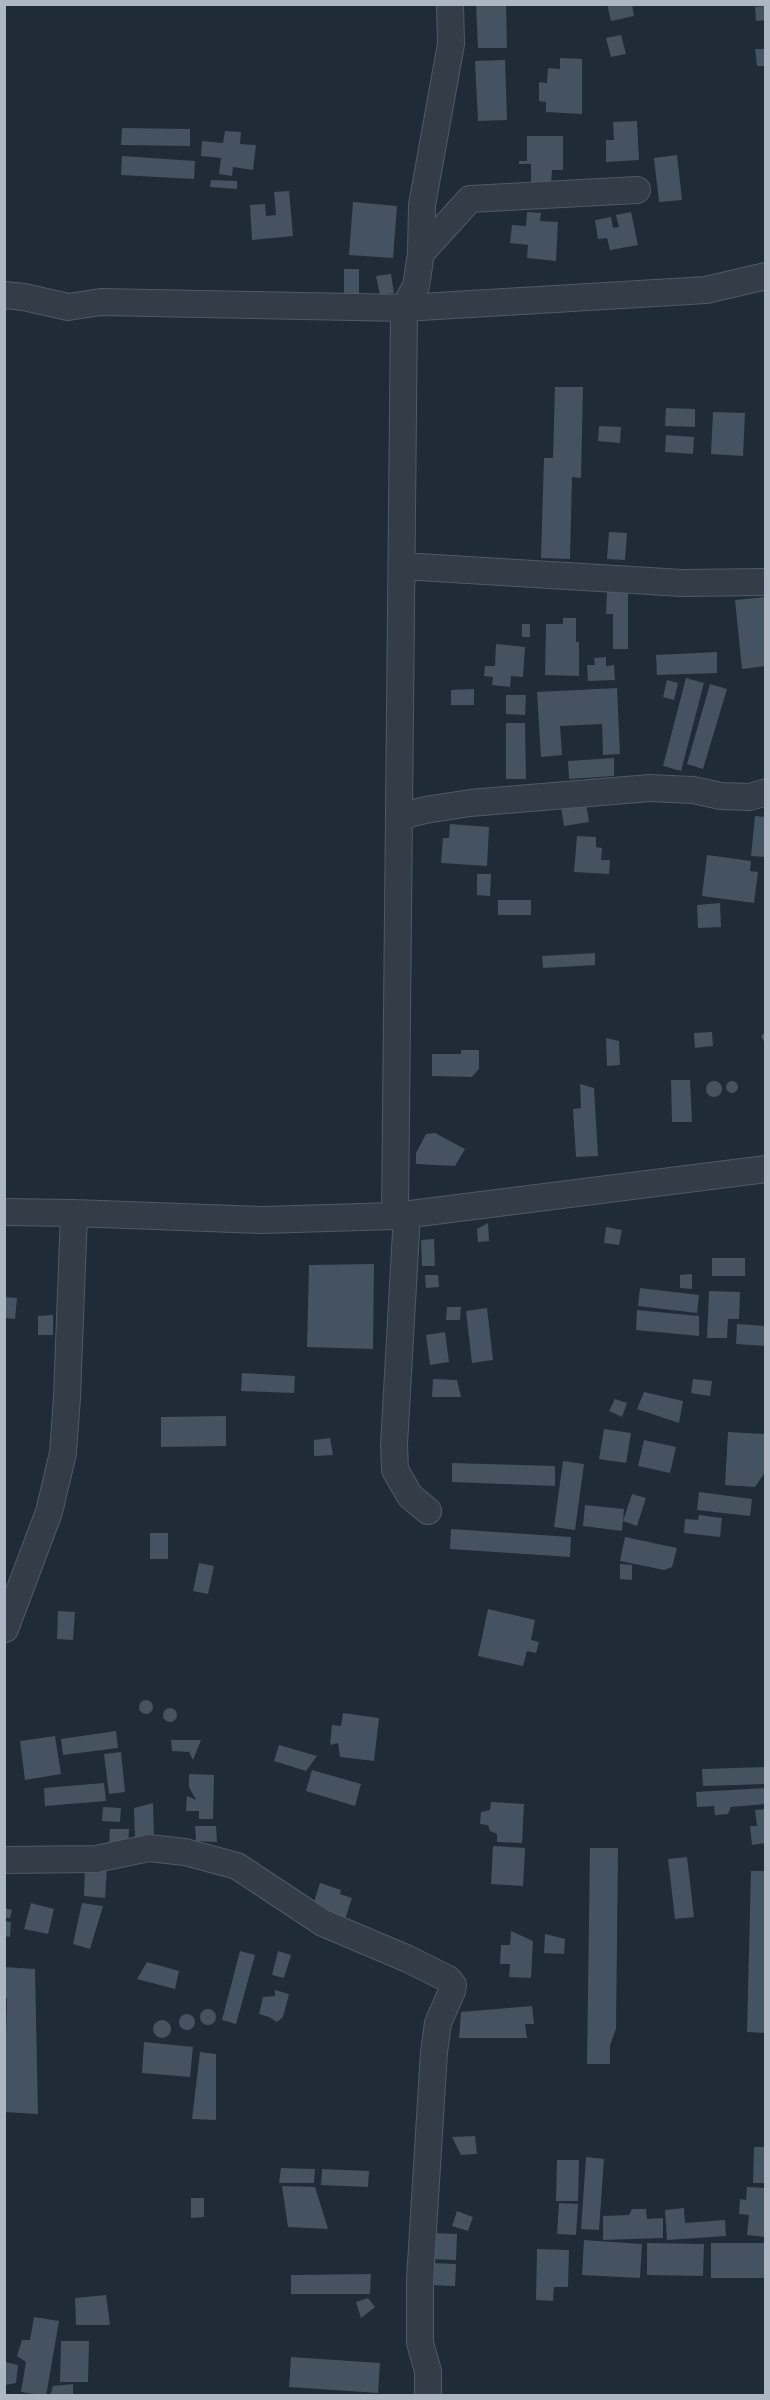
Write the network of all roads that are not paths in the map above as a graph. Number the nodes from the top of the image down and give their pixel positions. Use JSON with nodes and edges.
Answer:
{"nodes":[{"id":1,"x":450,"y":4,"type":"edge"},
{"id":2,"x":637,"y":190,"type":"dead end"},
{"id":3,"x":421,"y":253,"type":"junction"},
{"id":4,"x":765,"y":276,"type":"edge"},
{"id":5,"x":4,"y":295,"type":"edge"},
{"id":6,"x":404,"y":308,"type":"junction"},
{"id":7,"x":402,"y":566,"type":"junction"},
{"id":8,"x":765,"y":582,"type":"edge"},
{"id":9,"x":765,"y":792,"type":"edge"},
{"id":10,"x":399,"y":817,"type":"junction"},
{"id":11,"x":765,"y":1168,"type":"edge"},
{"id":12,"x":4,"y":1212,"type":"edge"},
{"id":13,"x":74,"y":1213,"type":"junction"},
{"id":14,"x":401,"y":1215,"type":"junction"},
{"id":15,"x":428,"y":1511,"type":"dead end"},
{"id":16,"x":5,"y":1629,"type":"edge"},
{"id":17,"x":4,"y":1860,"type":"edge"},
{"id":18,"x":428,"y":2396,"type":"edge"}],
"edges":[{"from":1,"to":3,"type":"street"},
{"from":2,"to":3,"type":"street"},
{"from":3,"to":6,"type":"street"},
{"from":4,"to":6,"type":"street"},
{"from":5,"to":6,"type":"street"},
{"from":6,"to":7,"type":"street"},
{"from":7,"to":8,"type":"street"},
{"from":7,"to":10,"type":"street"},
{"from":9,"to":10,"type":"street"},
{"from":10,"to":14,"type":"street"},
{"from":11,"to":14,"type":"street"},
{"from":12,"to":13,"type":"street"},
{"from":13,"to":14,"type":"street"},
{"from":13,"to":16,"type":"street"},
{"from":14,"to":15,"type":"street"},
{"from":17,"to":18,"type":"street"}]}
